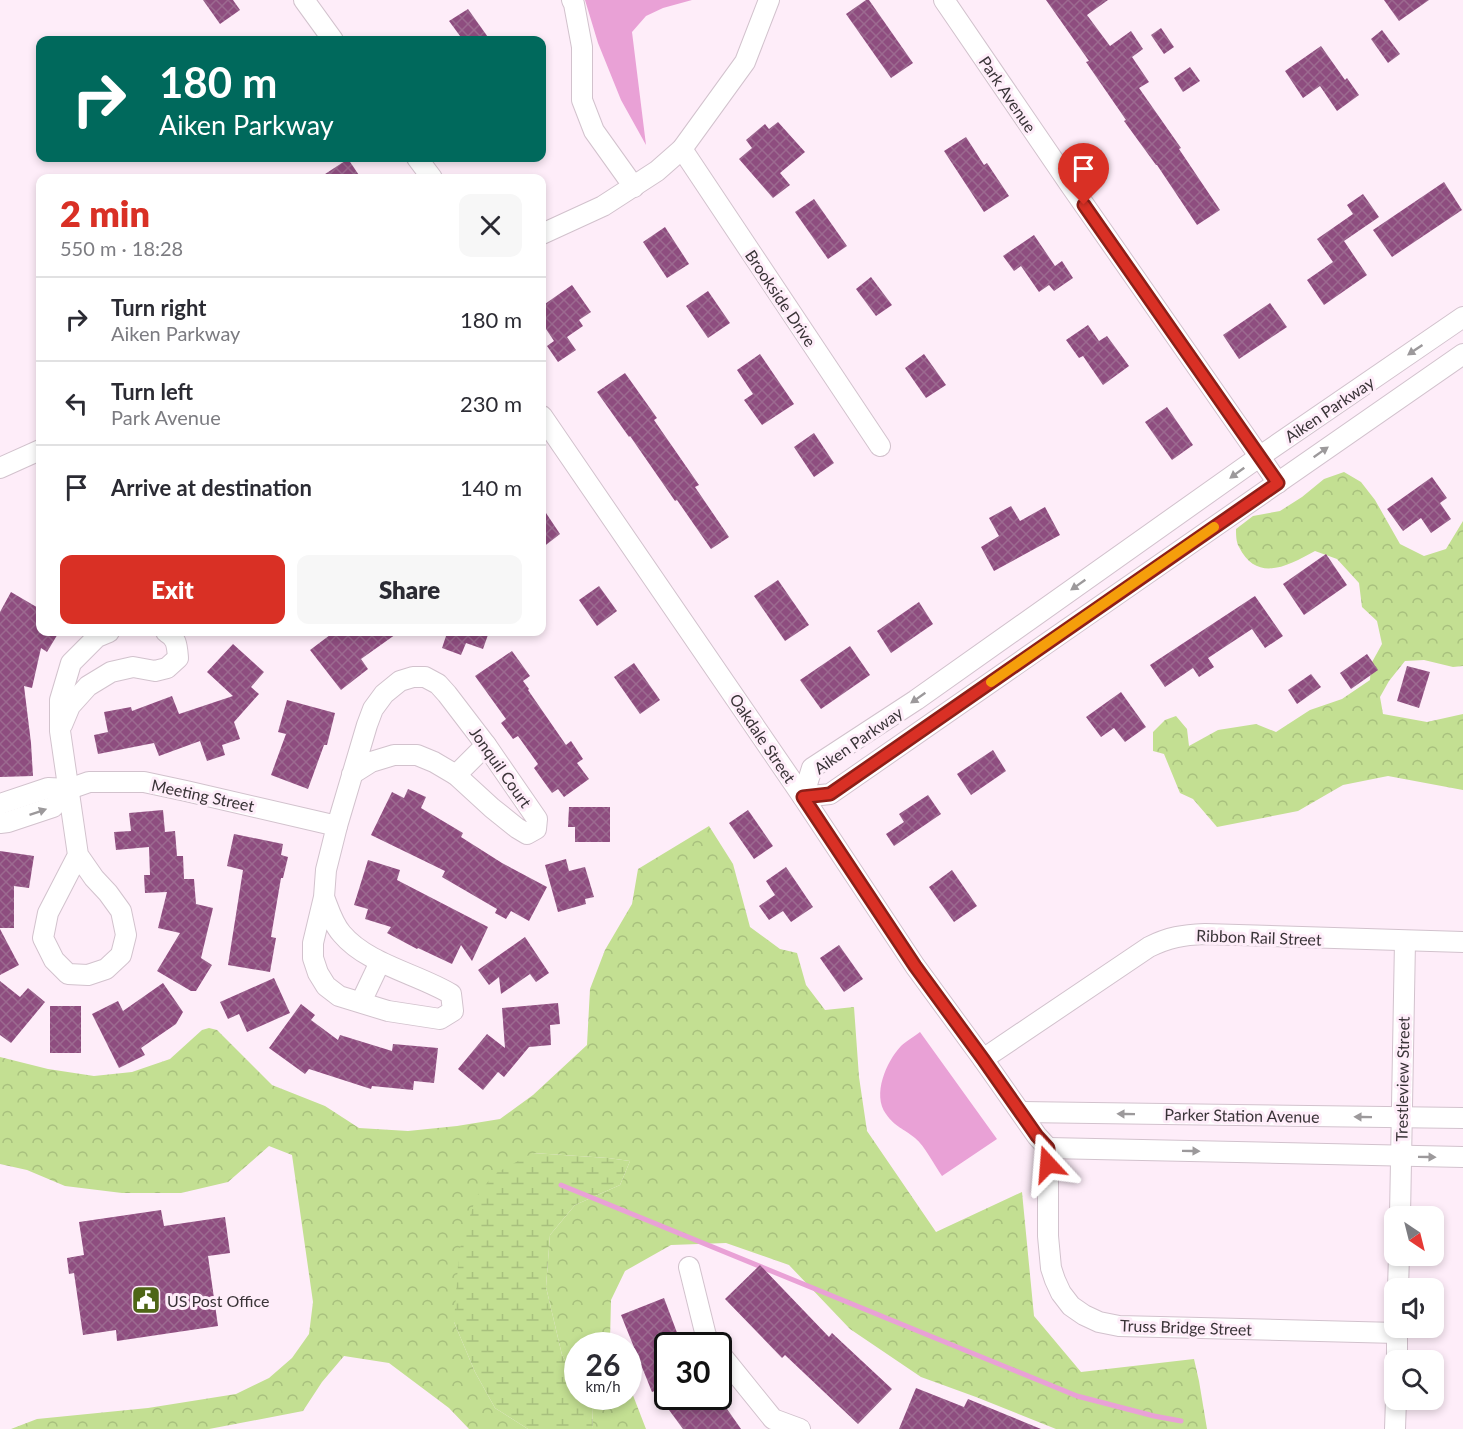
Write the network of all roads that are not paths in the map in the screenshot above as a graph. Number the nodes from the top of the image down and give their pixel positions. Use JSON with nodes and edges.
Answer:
{"nodes":[{"id":1,"x":304,"y":0,"type":"edge"},
{"id":2,"x":572,"y":0,"type":"edge"},
{"id":3,"x":769,"y":0,"type":"edge"},
{"id":4,"x":945,"y":0,"type":"edge"},
{"id":5,"x":330,"y":36,"type":"edge"},
{"id":6,"x":682,"y":149,"type":"junction"},
{"id":7,"x":634,"y":187,"type":"junction"},
{"id":8,"x":546,"y":232,"type":"edge"},
{"id":9,"x":1463,"y":317,"type":"edge"},
{"id":10,"x":1463,"y":354,"type":"edge"},
{"id":11,"x":546,"y":422,"type":"edge"},
{"id":12,"x":880,"y":446,"type":"dead end"},
{"id":13,"x":36,"y":452,"type":"edge"},
{"id":14,"x":1259,"y":457,"type":"junction"},
{"id":15,"x":0,"y":468,"type":"edge"},
{"id":16,"x":1278,"y":483,"type":"junction"},
{"id":17,"x":99,"y":636,"type":"edge"},
{"id":18,"x":171,"y":636,"type":"edge"},
{"id":19,"x":60,"y":731,"type":"junction"},
{"id":20,"x":486,"y":745,"type":"junction"},
{"id":21,"x":352,"y":774,"type":"junction"},
{"id":22,"x":456,"y":775,"type":"junction"},
{"id":23,"x":69,"y":789,"type":"junction"},
{"id":24,"x":803,"y":797,"type":"junction"},
{"id":25,"x":0,"y":804,"type":"edge"},
{"id":26,"x":0,"y":823,"type":"edge"},
{"id":27,"x":337,"y":826,"type":"junction"},
{"id":28,"x":78,"y":855,"type":"junction"},
{"id":29,"x":324,"y":897,"type":"junction"},
{"id":30,"x":1405,"y":941,"type":"junction"},
{"id":31,"x":1463,"y":942,"type":"edge"},
{"id":32,"x":380,"y":962,"type":"junction"},
{"id":33,"x":361,"y":1002,"type":"junction"},
{"id":34,"x":983,"y":1059,"type":"junction"},
{"id":35,"x":1021,"y":1112,"type":"junction"},
{"id":36,"x":1402,"y":1118,"type":"junction"},
{"id":37,"x":1463,"y":1118,"type":"edge"},
{"id":38,"x":1048,"y":1148,"type":"junction"},
{"id":39,"x":1401,"y":1156,"type":"junction"},
{"id":40,"x":1463,"y":1157,"type":"edge"},
{"id":41,"x":1400,"y":1206,"type":"edge"},
{"id":42,"x":689,"y":1267,"type":"dead end"},
{"id":43,"x":1384,"y":1330,"type":"edge"},
{"id":44,"x":705,"y":1332,"type":"edge"},
{"id":45,"x":732,"y":1368,"type":"edge"},
{"id":46,"x":1396,"y":1410,"type":"edge"},
{"id":47,"x":801,"y":1429,"type":"edge"},
{"id":48,"x":1395,"y":1429,"type":"edge"}],
"edges":[{"from":1,"to":5,"type":"street"},
{"from":2,"to":7,"type":"street"},
{"from":3,"to":6,"type":"street"},
{"from":4,"to":14,"type":"street","name":"Park Avenue"},
{"from":6,"to":7,"type":"street"},
{"from":6,"to":12,"type":"street","name":"Brookside Drive"},
{"from":7,"to":8,"type":"street"},
{"from":9,"to":14,"type":"street","name":"Aiken Parkway","one_way":true},
{"from":16,"to":10,"type":"street","name":"Aiken Parkway","one_way":true},
{"from":11,"to":24,"type":"street","name":"Oakdale Street"},
{"from":13,"to":15,"type":"street"},
{"from":14,"to":16,"type":"street","name":"Park Avenue"},
{"from":14,"to":24,"type":"street","name":"Aiken Parkway","one_way":true},
{"from":16,"to":24,"type":"street","name":"Aiken Parkway"},
{"from":17,"to":19,"type":"street"},
{"from":18,"to":19,"type":"street"},
{"from":19,"to":23,"type":"street"},
{"from":20,"to":21,"type":"street","name":"Jonquil Court"},
{"from":20,"to":22,"type":"street"},
{"from":20,"to":22,"type":"street","name":"Jonquil Court"},
{"from":21,"to":22,"type":"street","name":"Jonquil Court"},
{"from":21,"to":27,"type":"street","name":"Jonquil Court"},
{"from":23,"to":25,"type":"street","name":"Meeting Street"},
{"from":26,"to":23,"type":"street","name":"Meeting Street","one_way":true},
{"from":23,"to":27,"type":"street","name":"Meeting Street"},
{"from":23,"to":28,"type":"street"},
{"from":24,"to":34,"type":"street","name":"Oakdale Street"},
{"from":27,"to":29,"type":"street","name":"Jonquil Court"},
{"from":28,"to":28,"type":"street"},
{"from":29,"to":32,"type":"street"},
{"from":29,"to":33,"type":"street","name":"Jonquil Court"},
{"from":30,"to":31,"type":"street","name":"Ribbon Rail Street"},
{"from":30,"to":34,"type":"street","name":"Ribbon Rail Street"},
{"from":30,"to":36,"type":"street","name":"Trestleview Street"},
{"from":32,"to":33,"type":"street"},
{"from":32,"to":33,"type":"street","name":"Jonquil Court"},
{"from":34,"to":35,"type":"street","name":"Oakdale Street"},
{"from":36,"to":35,"type":"street","name":"Parker Station Avenue","one_way":true},
{"from":35,"to":38,"type":"street","name":"Oakdale Street"},
{"from":36,"to":37,"type":"street","name":"Parker Station Avenue"},
{"from":36,"to":39,"type":"street","name":"Trestleview Street"},
{"from":38,"to":39,"type":"street","one_way":true},
{"from":38,"to":43,"type":"street","name":"Truss Bridge Street"},
{"from":39,"to":40,"type":"street","one_way":true},
{"from":39,"to":41,"type":"street","name":"Trestleview Street"},
{"from":42,"to":44,"type":"street"},
{"from":45,"to":47,"type":"street"},
{"from":46,"to":48,"type":"street"}]}
